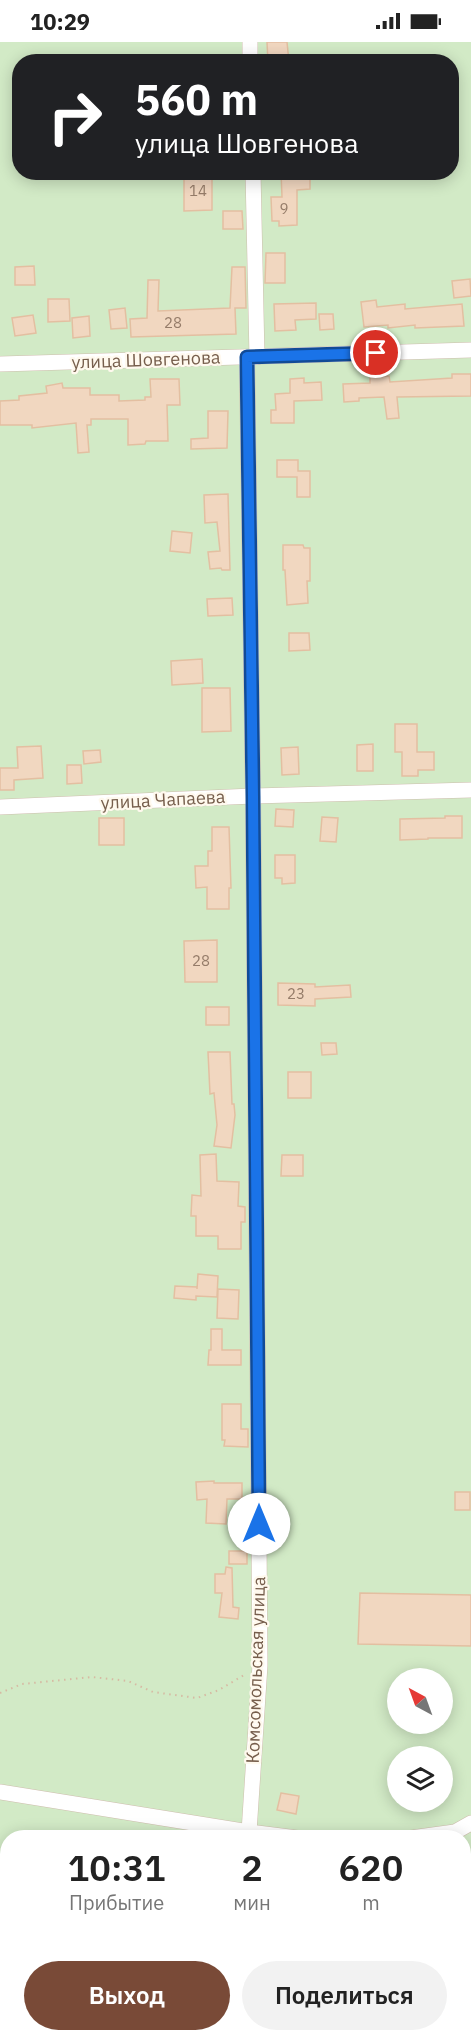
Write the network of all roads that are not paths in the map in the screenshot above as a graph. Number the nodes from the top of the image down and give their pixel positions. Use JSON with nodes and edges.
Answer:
{"nodes":[{"id":1,"x":253,"y":180,"type":"edge"},
{"id":2,"x":471,"y":350,"type":"edge"},
{"id":3,"x":252,"y":357,"type":"junction"},
{"id":4,"x":0,"y":364,"type":"edge"},
{"id":5,"x":471,"y":790,"type":"edge"},
{"id":6,"x":253,"y":796,"type":"junction"},
{"id":7,"x":0,"y":807,"type":"edge"},
{"id":8,"x":0,"y":1792,"type":"edge"},
{"id":9,"x":237,"y":1830,"type":"edge"},
{"id":10,"x":249,"y":1830,"type":"edge"}],
"edges":[{"from":1,"to":3,"type":"street","name":"Комсомольская улица"},
{"from":2,"to":3,"type":"street","name":"улица Шовгенова"},
{"from":3,"to":4,"type":"street","name":"улица Шовгенова"},
{"from":3,"to":6,"type":"street","name":"Комсомольская улица"},
{"from":5,"to":6,"type":"street","name":"улица Чапаева"},
{"from":6,"to":7,"type":"street","name":"улица Чапаева"},
{"from":6,"to":10,"type":"street","name":"Комсомольская улица"},
{"from":8,"to":9,"type":"street"}]}
